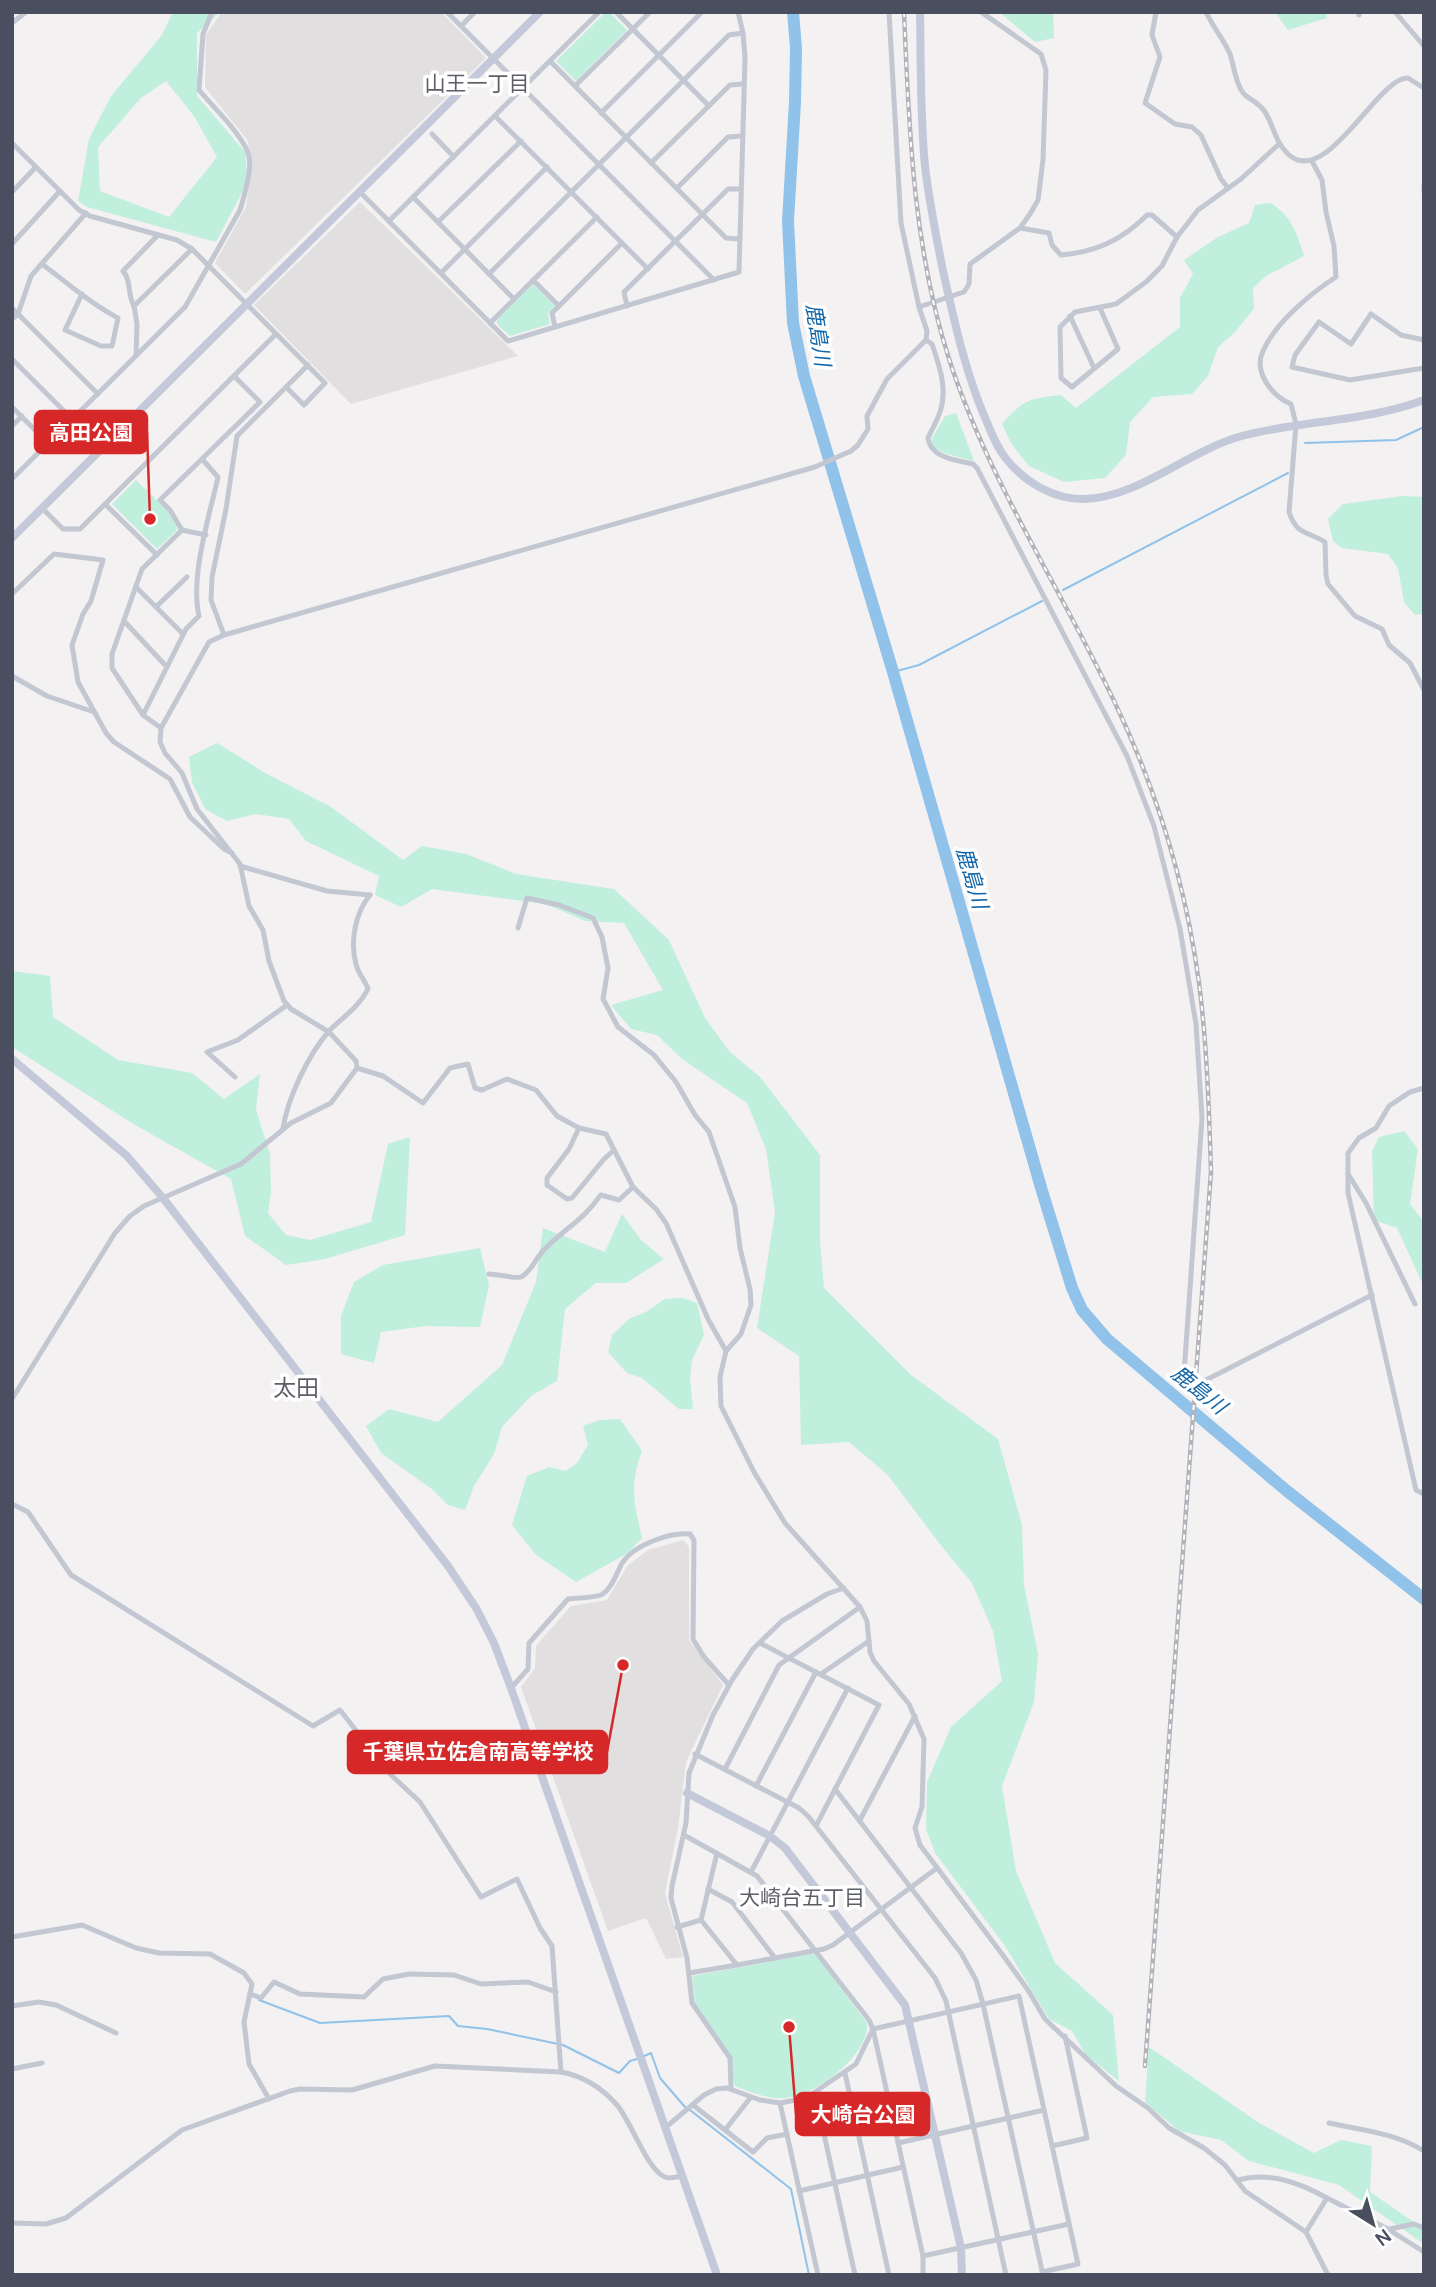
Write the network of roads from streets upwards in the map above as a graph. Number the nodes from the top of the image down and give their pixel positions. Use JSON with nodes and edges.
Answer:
{"nodes":[{"id":1,"x":26,"y":12,"type":"edge"},
{"id":2,"x":212,"y":12,"type":"edge"},
{"id":3,"x":447,"y":12,"type":"edge"},
{"id":4,"x":475,"y":12,"type":"edge"},
{"id":5,"x":540,"y":12,"type":"edge"},
{"id":6,"x":599,"y":12,"type":"edge"},
{"id":7,"x":616,"y":12,"type":"edge"},
{"id":8,"x":650,"y":12,"type":"edge"},
{"id":9,"x":702,"y":12,"type":"edge"},
{"id":10,"x":738,"y":12,"type":"edge"},
{"id":11,"x":889,"y":12,"type":"edge"},
{"id":12,"x":920,"y":12,"type":"edge"},
{"id":13,"x":981,"y":12,"type":"edge"},
{"id":14,"x":1156,"y":12,"type":"edge"},
{"id":15,"x":1206,"y":12,"type":"edge"},
{"id":16,"x":1395,"y":12,"type":"edge"},
{"id":17,"x":12,"y":23,"type":"edge"},
{"id":18,"x":461,"y":26,"type":"junction"},
{"id":19,"x":633,"y":29,"type":"junction"},
{"id":20,"x":743,"y":33,"type":"junction"},
{"id":21,"x":1424,"y":46,"type":"edge"},
{"id":22,"x":659,"y":55,"type":"junction"},
{"id":23,"x":493,"y":59,"type":"junction"},
{"id":24,"x":550,"y":61,"type":"junction"},
{"id":25,"x":684,"y":80,"type":"junction"},
{"id":26,"x":743,"y":84,"type":"junction"},
{"id":27,"x":575,"y":86,"type":"junction"},
{"id":28,"x":523,"y":88,"type":"junction"},
{"id":29,"x":1424,"y":88,"type":"edge"},
{"id":30,"x":709,"y":106,"type":"junction"},
{"id":31,"x":601,"y":113,"type":"junction"},
{"id":32,"x":495,"y":116,"type":"junction"},
{"id":33,"x":432,"y":134,"type":"dead end"},
{"id":34,"x":742,"y":136,"type":"junction"},
{"id":35,"x":626,"y":138,"type":"junction"},
{"id":36,"x":520,"y":141,"type":"junction"},
{"id":37,"x":12,"y":143,"type":"edge"},
{"id":38,"x":1279,"y":144,"type":"junction"},
{"id":39,"x":454,"y":157,"type":"junction"},
{"id":40,"x":1312,"y":161,"type":"junction"},
{"id":41,"x":651,"y":163,"type":"junction"},
{"id":42,"x":599,"y":165,"type":"junction"},
{"id":43,"x":36,"y":167,"type":"junction"},
{"id":44,"x":547,"y":167,"type":"junction"},
{"id":45,"x":1424,"y":185,"type":"edge"},
{"id":46,"x":1228,"y":187,"type":"junction"},
{"id":47,"x":677,"y":188,"type":"junction"},
{"id":48,"x":741,"y":189,"type":"junction"},
{"id":49,"x":60,"y":191,"type":"junction"},
{"id":50,"x":359,"y":191,"type":"junction"},
{"id":51,"x":12,"y":192,"type":"edge"},
{"id":52,"x":572,"y":192,"type":"junction"},
{"id":53,"x":1424,"y":192,"type":"edge"},
{"id":54,"x":413,"y":197,"type":"junction"},
{"id":55,"x":86,"y":214,"type":"junction"},
{"id":56,"x":702,"y":214,"type":"junction"},
{"id":57,"x":597,"y":217,"type":"junction"},
{"id":58,"x":389,"y":221,"type":"junction"},
{"id":59,"x":438,"y":222,"type":"junction"},
{"id":60,"x":1020,"y":228,"type":"junction"},
{"id":61,"x":159,"y":235,"type":"junction"},
{"id":62,"x":1177,"y":237,"type":"junction"},
{"id":63,"x":740,"y":239,"type":"junction"},
{"id":64,"x":675,"y":241,"type":"junction"},
{"id":65,"x":622,"y":243,"type":"junction"},
{"id":66,"x":12,"y":244,"type":"edge"},
{"id":67,"x":192,"y":249,"type":"junction"},
{"id":68,"x":465,"y":249,"type":"junction"},
{"id":69,"x":42,"y":264,"type":"junction"},
{"id":70,"x":208,"y":265,"type":"junction"},
{"id":71,"x":648,"y":268,"type":"junction"},
{"id":72,"x":440,"y":273,"type":"junction"},
{"id":73,"x":489,"y":274,"type":"junction"},
{"id":74,"x":533,"y":280,"type":"junction"},
{"id":75,"x":714,"y":280,"type":"junction"},
{"id":76,"x":82,"y":294,"type":"junction"},
{"id":77,"x":949,"y":298,"type":"junction"},
{"id":78,"x":514,"y":299,"type":"junction"},
{"id":79,"x":247,"y":304,"type":"junction"},
{"id":80,"x":134,"y":306,"type":"junction"},
{"id":81,"x":559,"y":306,"type":"junction"},
{"id":82,"x":627,"y":306,"type":"junction"},
{"id":83,"x":919,"y":307,"type":"junction"},
{"id":84,"x":12,"y":308,"type":"edge"},
{"id":85,"x":1100,"y":308,"type":"junction"},
{"id":86,"x":18,"y":314,"type":"junction"},
{"id":87,"x":1070,"y":316,"type":"junction"},
{"id":88,"x":12,"y":319,"type":"edge"},
{"id":89,"x":490,"y":323,"type":"junction"},
{"id":90,"x":555,"y":327,"type":"junction"},
{"id":91,"x":276,"y":334,"type":"junction"},
{"id":92,"x":926,"y":340,"type":"junction"},
{"id":93,"x":1424,"y":340,"type":"edge"},
{"id":94,"x":136,"y":356,"type":"junction"},
{"id":95,"x":12,"y":359,"type":"edge"},
{"id":96,"x":308,"y":365,"type":"junction"},
{"id":97,"x":1094,"y":368,"type":"junction"},
{"id":98,"x":1424,"y":368,"type":"edge"},
{"id":99,"x":234,"y":377,"type":"junction"},
{"id":100,"x":286,"y":387,"type":"junction"},
{"id":101,"x":98,"y":394,"type":"junction"},
{"id":102,"x":1424,"y":400,"type":"edge"},
{"id":103,"x":12,"y":407,"type":"edge"},
{"id":104,"x":22,"y":416,"type":"junction"},
{"id":105,"x":72,"y":419,"type":"junction"},
{"id":106,"x":1296,"y":424,"type":"junction"},
{"id":107,"x":12,"y":426,"type":"edge"},
{"id":108,"x":48,"y":443,"type":"junction"},
{"id":109,"x":202,"y":459,"type":"junction"},
{"id":110,"x":12,"y":479,"type":"edge"},
{"id":111,"x":105,"y":503,"type":"junction"},
{"id":112,"x":42,"y":508,"type":"junction"},
{"id":113,"x":182,"y":530,"type":"junction"},
{"id":114,"x":206,"y":535,"type":"junction"},
{"id":115,"x":12,"y":538,"type":"edge"},
{"id":116,"x":157,"y":555,"type":"junction"},
{"id":117,"x":187,"y":577,"type":"dead end"},
{"id":118,"x":136,"y":586,"type":"junction"},
{"id":119,"x":12,"y":594,"type":"edge"},
{"id":120,"x":156,"y":607,"type":"junction"},
{"id":121,"x":124,"y":621,"type":"junction"},
{"id":122,"x":183,"y":634,"type":"junction"},
{"id":123,"x":224,"y":635,"type":"junction"},
{"id":124,"x":166,"y":666,"type":"junction"},
{"id":125,"x":12,"y":676,"type":"edge"},
{"id":126,"x":1424,"y":690,"type":"edge"},
{"id":127,"x":94,"y":712,"type":"junction"},
{"id":128,"x":143,"y":715,"type":"junction"},
{"id":129,"x":161,"y":728,"type":"junction"},
{"id":130,"x":232,"y":853,"type":"junction"},
{"id":131,"x":240,"y":866,"type":"junction"},
{"id":132,"x":518,"y":928,"type":"dead end"},
{"id":133,"x":287,"y":1005,"type":"junction"},
{"id":134,"x":329,"y":1032,"type":"junction"},
{"id":135,"x":12,"y":1059,"type":"edge"},
{"id":136,"x":356,"y":1068,"type":"junction"},
{"id":137,"x":234,"y":1077,"type":"dead end"},
{"id":138,"x":1424,"y":1088,"type":"edge"},
{"id":139,"x":579,"y":1128,"type":"junction"},
{"id":140,"x":283,"y":1129,"type":"junction"},
{"id":141,"x":614,"y":1150,"type":"junction"},
{"id":142,"x":1348,"y":1174,"type":"junction"},
{"id":143,"x":633,"y":1187,"type":"junction"},
{"id":144,"x":163,"y":1198,"type":"junction"},
{"id":145,"x":489,"y":1275,"type":"dead end"},
{"id":146,"x":1371,"y":1295,"type":"junction"},
{"id":147,"x":1415,"y":1304,"type":"dead end"},
{"id":148,"x":726,"y":1351,"type":"junction"},
{"id":149,"x":12,"y":1399,"type":"edge"},
{"id":150,"x":1424,"y":1494,"type":"edge"},
{"id":151,"x":12,"y":1504,"type":"edge"},
{"id":152,"x":844,"y":1588,"type":"junction"},
{"id":153,"x":860,"y":1607,"type":"junction"},
{"id":154,"x":869,"y":1641,"type":"junction"},
{"id":155,"x":760,"y":1643,"type":"junction"},
{"id":156,"x":789,"y":1658,"type":"junction"},
{"id":157,"x":818,"y":1673,"type":"junction"},
{"id":158,"x":729,"y":1685,"type":"junction"},
{"id":159,"x":511,"y":1688,"type":"junction"},
{"id":160,"x":848,"y":1688,"type":"junction"},
{"id":161,"x":915,"y":1716,"type":"junction"},
{"id":162,"x":695,"y":1754,"type":"junction"},
{"id":163,"x":724,"y":1769,"type":"junction"},
{"id":164,"x":756,"y":1786,"type":"junction"},
{"id":165,"x":835,"y":1788,"type":"junction"},
{"id":166,"x":687,"y":1793,"type":"junction"},
{"id":167,"x":788,"y":1802,"type":"junction"},
{"id":168,"x":860,"y":1820,"type":"junction"},
{"id":169,"x":817,"y":1824,"type":"junction"},
{"id":170,"x":684,"y":1835,"type":"junction"},
{"id":171,"x":770,"y":1836,"type":"junction"},
{"id":172,"x":717,"y":1853,"type":"junction"},
{"id":173,"x":937,"y":1868,"type":"junction"},
{"id":174,"x":751,"y":1872,"type":"junction"},
{"id":175,"x":911,"y":1888,"type":"junction"},
{"id":176,"x":708,"y":1889,"type":"junction"},
{"id":177,"x":882,"y":1909,"type":"junction"},
{"id":178,"x":701,"y":1920,"type":"junction"},
{"id":179,"x":677,"y":1927,"type":"junction"},
{"id":180,"x":851,"y":1933,"type":"junction"},
{"id":181,"x":12,"y":1937,"type":"edge"},
{"id":182,"x":816,"y":1950,"type":"junction"},
{"id":183,"x":775,"y":1958,"type":"junction"},
{"id":184,"x":737,"y":1965,"type":"junction"},
{"id":185,"x":689,"y":1973,"type":"junction"},
{"id":186,"x":556,"y":1992,"type":"junction"},
{"id":187,"x":250,"y":1994,"type":"junction"},
{"id":188,"x":983,"y":2004,"type":"junction"},
{"id":189,"x":12,"y":2006,"type":"edge"},
{"id":190,"x":948,"y":2012,"type":"junction"},
{"id":191,"x":911,"y":2020,"type":"junction"},
{"id":192,"x":873,"y":2029,"type":"junction"},
{"id":193,"x":116,"y":2033,"type":"dead end"},
{"id":194,"x":1065,"y":2036,"type":"junction"},
{"id":195,"x":42,"y":2063,"type":"dead end"},
{"id":196,"x":12,"y":2069,"type":"edge"},
{"id":197,"x":561,"y":2072,"type":"junction"},
{"id":198,"x":845,"y":2073,"type":"junction"},
{"id":199,"x":730,"y":2089,"type":"junction"},
{"id":200,"x":815,"y":2092,"type":"junction"},
{"id":201,"x":751,"y":2097,"type":"junction"},
{"id":202,"x":268,"y":2099,"type":"junction"},
{"id":203,"x":780,"y":2104,"type":"junction"},
{"id":204,"x":692,"y":2105,"type":"junction"},
{"id":205,"x":1044,"y":2110,"type":"junction"},
{"id":206,"x":1008,"y":2118,"type":"junction"},
{"id":207,"x":1329,"y":2123,"type":"dead end"},
{"id":208,"x":973,"y":2126,"type":"junction"},
{"id":209,"x":665,"y":2128,"type":"junction"},
{"id":210,"x":725,"y":2130,"type":"junction"},
{"id":211,"x":787,"y":2134,"type":"junction"},
{"id":212,"x":936,"y":2134,"type":"junction"},
{"id":213,"x":898,"y":2143,"type":"junction"},
{"id":214,"x":1052,"y":2146,"type":"junction"},
{"id":215,"x":1424,"y":2151,"type":"edge"},
{"id":216,"x":903,"y":2167,"type":"junction"},
{"id":217,"x":868,"y":2175,"type":"junction"},
{"id":218,"x":682,"y":2176,"type":"junction"},
{"id":219,"x":1238,"y":2180,"type":"junction"},
{"id":220,"x":834,"y":2183,"type":"junction"},
{"id":221,"x":799,"y":2191,"type":"junction"},
{"id":222,"x":1327,"y":2198,"type":"junction"},
{"id":223,"x":12,"y":2223,"type":"edge"},
{"id":224,"x":1069,"y":2224,"type":"junction"},
{"id":225,"x":1424,"y":2228,"type":"edge"},
{"id":226,"x":1388,"y":2230,"type":"junction"},
{"id":227,"x":1033,"y":2231,"type":"junction"},
{"id":228,"x":1306,"y":2232,"type":"junction"},
{"id":229,"x":998,"y":2239,"type":"junction"},
{"id":230,"x":961,"y":2248,"type":"junction"},
{"id":231,"x":1424,"y":2252,"type":"edge"},
{"id":232,"x":923,"y":2256,"type":"junction"},
{"id":233,"x":1042,"y":2273,"type":"edge"},
{"id":234,"x":717,"y":2275,"type":"edge"},
{"id":235,"x":818,"y":2275,"type":"edge"},
{"id":236,"x":855,"y":2275,"type":"edge"},
{"id":237,"x":890,"y":2275,"type":"edge"},
{"id":238,"x":923,"y":2275,"type":"edge"},
{"id":239,"x":962,"y":2275,"type":"edge"},
{"id":240,"x":1006,"y":2275,"type":"edge"},
{"id":241,"x":1328,"y":2275,"type":"edge"}],
"edges":[{"from":1,"to":17,"type":"street"},
{"from":2,"to":70,"type":"street"},
{"from":3,"to":18,"type":"street"},
{"from":4,"to":18,"type":"street"},
{"from":5,"to":23,"type":"street"},
{"from":6,"to":24,"type":"street"},
{"from":7,"to":19,"type":"street"},
{"from":8,"to":19,"type":"street"},
{"from":9,"to":22,"type":"street"},
{"from":10,"to":20,"type":"street"},
{"from":11,"to":83,"type":"street"},
{"from":12,"to":77,"type":"street"},
{"from":13,"to":60,"type":"street"},
{"from":14,"to":46,"type":"street"},
{"from":15,"to":38,"type":"street"},
{"from":16,"to":21,"type":"street"},
{"from":18,"to":23,"type":"street"},
{"from":19,"to":22,"type":"street"},
{"from":19,"to":27,"type":"street"},
{"from":20,"to":25,"type":"street"},
{"from":20,"to":26,"type":"street"},
{"from":22,"to":25,"type":"street"},
{"from":22,"to":31,"type":"street"},
{"from":23,"to":28,"type":"street"},
{"from":23,"to":50,"type":"street"},
{"from":24,"to":27,"type":"street"},
{"from":24,"to":28,"type":"street"},
{"from":25,"to":30,"type":"street"},
{"from":25,"to":35,"type":"street"},
{"from":26,"to":30,"type":"street"},
{"from":26,"to":34,"type":"street"},
{"from":27,"to":31,"type":"street"},
{"from":28,"to":32,"type":"street"},
{"from":28,"to":42,"type":"street"},
{"from":29,"to":40,"type":"street"},
{"from":30,"to":41,"type":"street"},
{"from":31,"to":35,"type":"street"},
{"from":32,"to":36,"type":"street"},
{"from":32,"to":39,"type":"street"},
{"from":33,"to":39,"type":"street"},
{"from":34,"to":47,"type":"street"},
{"from":34,"to":48,"type":"street"},
{"from":35,"to":41,"type":"street"},
{"from":35,"to":42,"type":"street"},
{"from":36,"to":44,"type":"street"},
{"from":36,"to":59,"type":"street"},
{"from":37,"to":43,"type":"street"},
{"from":38,"to":40,"type":"street"},
{"from":38,"to":46,"type":"street"},
{"from":39,"to":54,"type":"street"},
{"from":40,"to":106,"type":"street"},
{"from":41,"to":47,"type":"street"},
{"from":42,"to":52,"type":"street"},
{"from":42,"to":64,"type":"street"},
{"from":43,"to":49,"type":"street"},
{"from":43,"to":51,"type":"street"},
{"from":44,"to":52,"type":"street"},
{"from":44,"to":68,"type":"street"},
{"from":45,"to":53,"type":"street"},
{"from":46,"to":62,"type":"street"},
{"from":47,"to":56,"type":"street"},
{"from":48,"to":56,"type":"street"},
{"from":48,"to":63,"type":"street"},
{"from":49,"to":55,"type":"street"},
{"from":49,"to":66,"type":"street"},
{"from":50,"to":58,"type":"street"},
{"from":50,"to":79,"type":"street"},
{"from":52,"to":57,"type":"street"},
{"from":52,"to":73,"type":"street"},
{"from":54,"to":58,"type":"street"},
{"from":54,"to":59,"type":"street"},
{"from":55,"to":61,"type":"street"},
{"from":55,"to":69,"type":"street"},
{"from":56,"to":63,"type":"street"},
{"from":56,"to":64,"type":"street"},
{"from":57,"to":65,"type":"street"},
{"from":57,"to":74,"type":"street"},
{"from":58,"to":72,"type":"street"},
{"from":59,"to":68,"type":"street"},
{"from":60,"to":62,"type":"street"},
{"from":60,"to":77,"type":"street"},
{"from":61,"to":67,"type":"street"},
{"from":61,"to":80,"type":"street"},
{"from":62,"to":85,"type":"street"},
{"from":63,"to":75,"type":"street"},
{"from":64,"to":71,"type":"street"},
{"from":64,"to":75,"type":"street"},
{"from":65,"to":71,"type":"street"},
{"from":65,"to":81,"type":"street"},
{"from":67,"to":70,"type":"street"},
{"from":67,"to":80,"type":"street"},
{"from":68,"to":72,"type":"street"},
{"from":68,"to":73,"type":"street"},
{"from":69,"to":76,"type":"street"},
{"from":69,"to":86,"type":"street"},
{"from":70,"to":79,"type":"street"},
{"from":70,"to":94,"type":"street"},
{"from":71,"to":82,"type":"street"},
{"from":72,"to":89,"type":"street"},
{"from":73,"to":78,"type":"street"},
{"from":74,"to":78,"type":"street"},
{"from":74,"to":81,"type":"street"},
{"from":75,"to":82,"type":"street"},
{"from":76,"to":76,"type":"street"},
{"from":77,"to":83,"type":"street"},
{"from":77,"to":106,"type":"street"},
{"from":78,"to":89,"type":"street"},
{"from":79,"to":91,"type":"street"},
{"from":79,"to":112,"type":"street"},
{"from":80,"to":94,"type":"street"},
{"from":81,"to":90,"type":"street"},
{"from":82,"to":90,"type":"street"},
{"from":83,"to":92,"type":"street"},
{"from":84,"to":86,"type":"street"},
{"from":85,"to":87,"type":"street"},
{"from":85,"to":97,"type":"street"},
{"from":86,"to":88,"type":"street"},
{"from":86,"to":101,"type":"street"},
{"from":87,"to":97,"type":"street"},
{"from":87,"to":97,"type":"street"},
{"from":89,"to":90,"type":"street"},
{"from":91,"to":96,"type":"street"},
{"from":91,"to":99,"type":"street"},
{"from":92,"to":123,"type":"street"},
{"from":92,"to":146,"type":"street"},
{"from":93,"to":98,"type":"street"},
{"from":94,"to":101,"type":"street"},
{"from":95,"to":105,"type":"street"},
{"from":96,"to":100,"type":"street"},
{"from":96,"to":100,"type":"street"},
{"from":99,"to":109,"type":"street"},
{"from":99,"to":111,"type":"street"},
{"from":100,"to":123,"type":"street"},
{"from":101,"to":105,"type":"street"},
{"from":102,"to":106,"type":"street"},
{"from":103,"to":104,"type":"street"},
{"from":104,"to":107,"type":"street"},
{"from":104,"to":108,"type":"street"},
{"from":105,"to":108,"type":"street"},
{"from":106,"to":126,"type":"street"},
{"from":108,"to":110,"type":"street"},
{"from":109,"to":113,"type":"street"},
{"from":109,"to":114,"type":"street"},
{"from":111,"to":112,"type":"street"},
{"from":111,"to":116,"type":"street"},
{"from":112,"to":115,"type":"street"},
{"from":113,"to":114,"type":"street"},
{"from":113,"to":116,"type":"street"},
{"from":114,"to":122,"type":"street"},
{"from":116,"to":118,"type":"street"},
{"from":117,"to":120,"type":"street"},
{"from":118,"to":120,"type":"street"},
{"from":118,"to":121,"type":"street"},
{"from":119,"to":127,"type":"street"},
{"from":120,"to":122,"type":"street"},
{"from":121,"to":124,"type":"street"},
{"from":121,"to":128,"type":"street"},
{"from":122,"to":124,"type":"street"},
{"from":123,"to":129,"type":"street"},
{"from":124,"to":128,"type":"street"},
{"from":125,"to":127,"type":"street"},
{"from":127,"to":130,"type":"street"},
{"from":128,"to":129,"type":"street"},
{"from":129,"to":130,"type":"street"},
{"from":130,"to":131,"type":"street"},
{"from":131,"to":133,"type":"street"},
{"from":131,"to":134,"type":"street"},
{"from":132,"to":148,"type":"street"},
{"from":133,"to":134,"type":"street"},
{"from":133,"to":137,"type":"street"},
{"from":134,"to":136,"type":"street"},
{"from":134,"to":140,"type":"street"},
{"from":135,"to":144,"type":"street"},
{"from":136,"to":139,"type":"street"},
{"from":136,"to":140,"type":"street"},
{"from":138,"to":142,"type":"street"},
{"from":139,"to":141,"type":"street"},
{"from":139,"to":141,"type":"street"},
{"from":140,"to":144,"type":"street"},
{"from":141,"to":143,"type":"street"},
{"from":142,"to":146,"type":"street"},
{"from":142,"to":147,"type":"street"},
{"from":143,"to":145,"type":"street"},
{"from":143,"to":148,"type":"street"},
{"from":144,"to":149,"type":"street"},
{"from":144,"to":159,"type":"street"},
{"from":146,"to":150,"type":"street"},
{"from":148,"to":152,"type":"street"},
{"from":151,"to":186,"type":"street"},
{"from":152,"to":153,"type":"street"},
{"from":152,"to":155,"type":"street"},
{"from":153,"to":154,"type":"street"},
{"from":153,"to":156,"type":"street"},
{"from":154,"to":157,"type":"street"},
{"from":154,"to":161,"type":"street"},
{"from":155,"to":156,"type":"street"},
{"from":155,"to":158,"type":"street"},
{"from":156,"to":157,"type":"street"},
{"from":156,"to":163,"type":"street"},
{"from":157,"to":160,"type":"street"},
{"from":157,"to":164,"type":"street"},
{"from":158,"to":159,"type":"street"},
{"from":158,"to":162,"type":"street"},
{"from":159,"to":209,"type":"street"},
{"from":160,"to":165,"type":"street"},
{"from":160,"to":167,"type":"street"},
{"from":161,"to":168,"type":"street"},
{"from":161,"to":173,"type":"street"},
{"from":162,"to":163,"type":"street"},
{"from":162,"to":166,"type":"street"},
{"from":163,"to":164,"type":"street"},
{"from":164,"to":167,"type":"street"},
{"from":165,"to":168,"type":"street"},
{"from":165,"to":169,"type":"street"},
{"from":166,"to":170,"type":"street"},
{"from":166,"to":171,"type":"street"},
{"from":167,"to":169,"type":"street"},
{"from":167,"to":171,"type":"street"},
{"from":168,"to":175,"type":"street"},
{"from":169,"to":177,"type":"street"},
{"from":170,"to":172,"type":"street"},
{"from":170,"to":179,"type":"street"},
{"from":171,"to":174,"type":"street"},
{"from":171,"to":180,"type":"street"},
{"from":172,"to":174,"type":"street"},
{"from":172,"to":176,"type":"street"},
{"from":173,"to":175,"type":"street"},
{"from":173,"to":194,"type":"street"},
{"from":174,"to":182,"type":"street"},
{"from":175,"to":177,"type":"street"},
{"from":175,"to":188,"type":"street"},
{"from":176,"to":178,"type":"street"},
{"from":176,"to":183,"type":"street"},
{"from":177,"to":180,"type":"street"},
{"from":177,"to":190,"type":"street"},
{"from":178,"to":179,"type":"street"},
{"from":178,"to":184,"type":"street"},
{"from":179,"to":185,"type":"street"},
{"from":180,"to":182,"type":"street"},
{"from":180,"to":191,"type":"street"},
{"from":181,"to":187,"type":"street"},
{"from":182,"to":183,"type":"street"},
{"from":182,"to":192,"type":"street"},
{"from":183,"to":184,"type":"street"},
{"from":184,"to":185,"type":"street"},
{"from":185,"to":199,"type":"street"},
{"from":186,"to":187,"type":"street"},
{"from":186,"to":197,"type":"street"},
{"from":187,"to":202,"type":"street"},
{"from":188,"to":190,"type":"street"},
{"from":188,"to":205,"type":"street"},
{"from":188,"to":206,"type":"street"},
{"from":189,"to":193,"type":"street"},
{"from":190,"to":191,"type":"street"},
{"from":190,"to":208,"type":"street"},
{"from":191,"to":192,"type":"street"},
{"from":191,"to":212,"type":"street"},
{"from":192,"to":198,"type":"street"},
{"from":192,"to":213,"type":"street"},
{"from":194,"to":214,"type":"street"},
{"from":194,"to":219,"type":"street"},
{"from":195,"to":196,"type":"street"},
{"from":197,"to":202,"type":"street"},
{"from":197,"to":218,"type":"street"},
{"from":198,"to":200,"type":"street"},
{"from":198,"to":217,"type":"street"},
{"from":199,"to":201,"type":"street"},
{"from":199,"to":204,"type":"street"},
{"from":200,"to":203,"type":"street"},
{"from":200,"to":220,"type":"street"},
{"from":201,"to":203,"type":"street"},
{"from":201,"to":210,"type":"street"},
{"from":202,"to":223,"type":"street"},
{"from":203,"to":211,"type":"street"},
{"from":204,"to":209,"type":"street"},
{"from":204,"to":210,"type":"street"},
{"from":205,"to":206,"type":"street"},
{"from":205,"to":214,"type":"street"},
{"from":206,"to":208,"type":"street"},
{"from":206,"to":227,"type":"street"},
{"from":207,"to":215,"type":"street"},
{"from":208,"to":212,"type":"street"},
{"from":208,"to":229,"type":"street"},
{"from":209,"to":218,"type":"street"},
{"from":210,"to":211,"type":"street"},
{"from":211,"to":221,"type":"street"},
{"from":212,"to":213,"type":"street"},
{"from":212,"to":230,"type":"street"},
{"from":213,"to":216,"type":"street"},
{"from":214,"to":224,"type":"street"},
{"from":216,"to":217,"type":"street"},
{"from":216,"to":232,"type":"street"},
{"from":217,"to":220,"type":"street"},
{"from":217,"to":237,"type":"street"},
{"from":218,"to":234,"type":"street"},
{"from":219,"to":222,"type":"street"},
{"from":219,"to":228,"type":"street"},
{"from":220,"to":221,"type":"street"},
{"from":220,"to":236,"type":"street"},
{"from":221,"to":235,"type":"street"},
{"from":222,"to":226,"type":"street"},
{"from":222,"to":228,"type":"street"},
{"from":224,"to":227,"type":"street"},
{"from":224,"to":233,"type":"street"},
{"from":225,"to":226,"type":"street"},
{"from":226,"to":231,"type":"street"},
{"from":227,"to":229,"type":"street"},
{"from":227,"to":233,"type":"street"},
{"from":228,"to":241,"type":"street"},
{"from":229,"to":230,"type":"street"},
{"from":229,"to":240,"type":"street"},
{"from":230,"to":232,"type":"street"},
{"from":230,"to":239,"type":"street"},
{"from":232,"to":238,"type":"street"}]}
